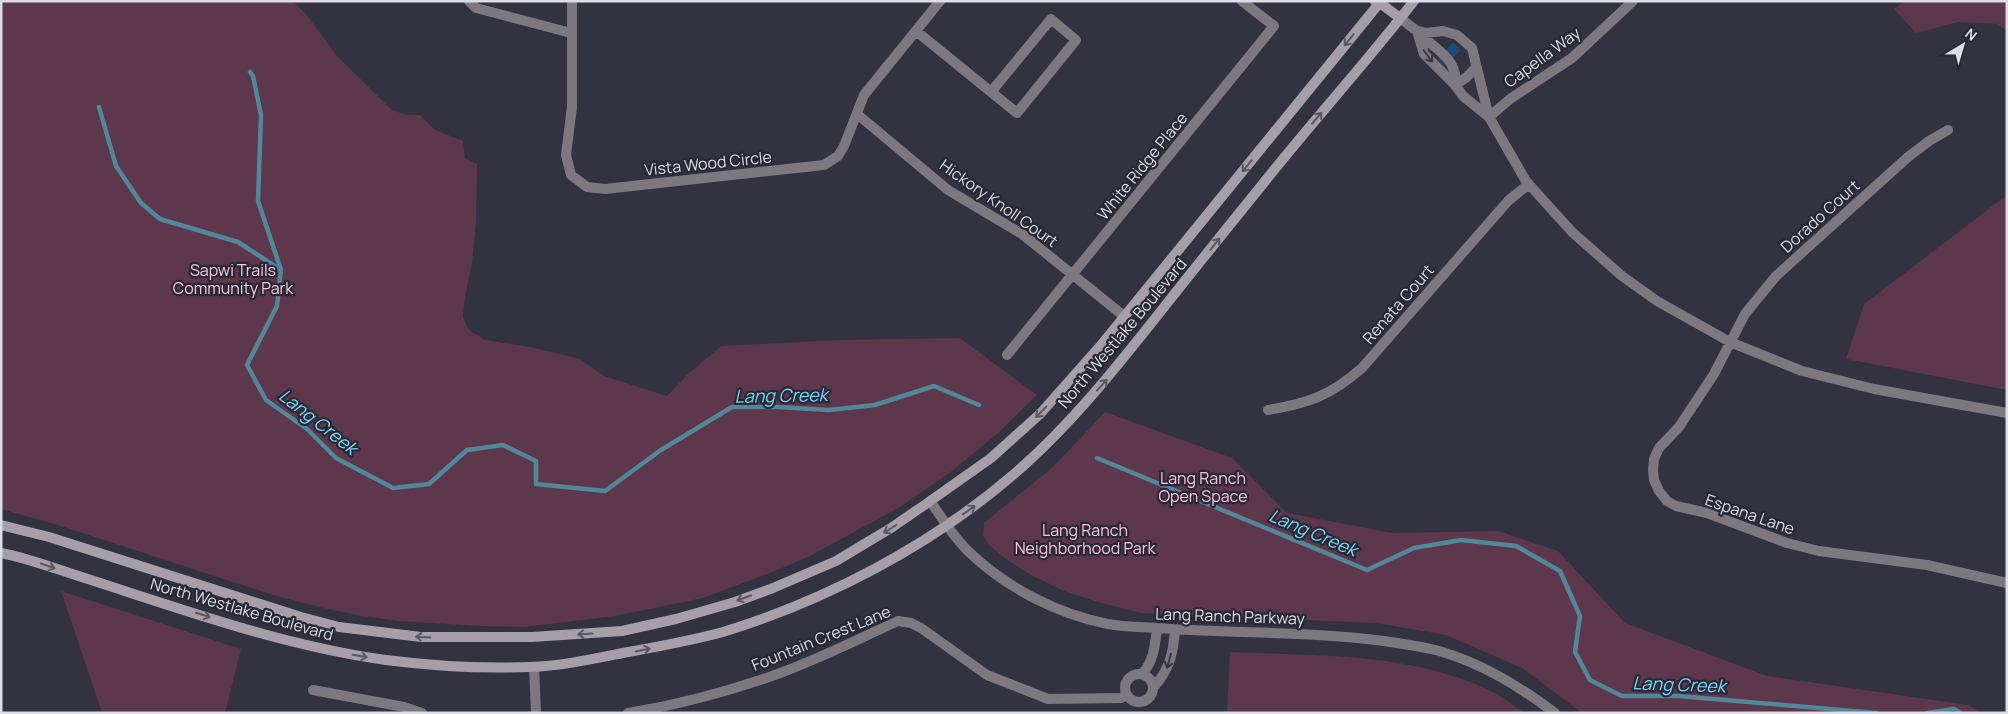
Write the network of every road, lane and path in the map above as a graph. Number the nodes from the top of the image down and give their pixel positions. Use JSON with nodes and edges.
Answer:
{"nodes":[{"id":1,"x":469,"y":1,"type":"edge"},
{"id":2,"x":572,"y":1,"type":"edge"},
{"id":3,"x":940,"y":1,"type":"edge"},
{"id":4,"x":1242,"y":1,"type":"edge"},
{"id":5,"x":1414,"y":1,"type":"edge"},
{"id":6,"x":1633,"y":1,"type":"edge"},
{"id":7,"x":1379,"y":2,"type":"edge"},
{"id":8,"x":1400,"y":18,"type":"junction"},
{"id":9,"x":916,"y":31,"type":"junction"},
{"id":10,"x":1417,"y":32,"type":"junction"},
{"id":11,"x":571,"y":33,"type":"junction"},
{"id":12,"x":1476,"y":67,"type":"junction"},
{"id":13,"x":1455,"y":85,"type":"junction"},
{"id":14,"x":991,"y":92,"type":"junction"},
{"id":15,"x":857,"y":114,"type":"junction"},
{"id":16,"x":1489,"y":116,"type":"junction"},
{"id":17,"x":1948,"y":130,"type":"dead end"},
{"id":18,"x":1529,"y":184,"type":"junction"},
{"id":19,"x":1073,"y":275,"type":"junction"},
{"id":20,"x":1124,"y":316,"type":"junction"},
{"id":21,"x":1730,"y":342,"type":"junction"},
{"id":22,"x":1007,"y":355,"type":"dead end"},
{"id":23,"x":1268,"y":410,"type":"dead end"},
{"id":24,"x":2007,"y":413,"type":"edge"},
{"id":25,"x":930,"y":502,"type":"junction"},
{"id":26,"x":1,"y":525,"type":"edge"},
{"id":27,"x":947,"y":525,"type":"junction"},
{"id":28,"x":1,"y":552,"type":"edge"},
{"id":29,"x":2007,"y":583,"type":"edge"},
{"id":30,"x":1156,"y":628,"type":"junction"},
{"id":31,"x":1175,"y":630,"type":"junction"},
{"id":32,"x":534,"y":667,"type":"junction"},
{"id":33,"x":1142,"y":674,"type":"junction"},
{"id":34,"x":1153,"y":688,"type":"junction"},
{"id":35,"x":313,"y":690,"type":"dead end"},
{"id":36,"x":1127,"y":695,"type":"junction"},
{"id":37,"x":422,"y":713,"type":"edge"},
{"id":38,"x":536,"y":713,"type":"edge"},
{"id":39,"x":628,"y":713,"type":"edge"},
{"id":40,"x":1555,"y":713,"type":"edge"}],
"edges":[{"from":1,"to":11,"type":"street"},
{"from":2,"to":11,"type":"street","name":"Vista Wood Circle"},
{"from":3,"to":9,"type":"street","name":"Vista Wood Circle"},
{"from":4,"to":19,"type":"street","name":"White Ridge Place"},
{"from":5,"to":8,"type":"main road","name":"North Westlake Boulevard"},
{"from":6,"to":16,"type":"street","name":"Capella Way"},
{"from":7,"to":8,"type":"main road"},
{"from":7,"to":20,"type":"main road","name":"North Westlake Boulevard","one_way":true},
{"from":8,"to":10,"type":"street"},
{"from":27,"to":8,"type":"main road","name":"North Westlake Boulevard","one_way":true},
{"from":9,"to":14,"type":"street"},
{"from":9,"to":15,"type":"street","name":"Vista Wood Circle"},
{"from":10,"to":12,"type":"street"},
{"from":10,"to":13,"type":"street","one_way":true},
{"from":11,"to":15,"type":"street","name":"Vista Wood Circle"},
{"from":12,"to":13,"type":"street"},
{"from":12,"to":16,"type":"street"},
{"from":13,"to":16,"type":"street"},
{"from":14,"to":14,"type":"street"},
{"from":15,"to":19,"type":"street","name":"Hickory Knoll Court"},
{"from":16,"to":18,"type":"street"},
{"from":17,"to":21,"type":"street","name":"Dorado Court"},
{"from":18,"to":21,"type":"street"},
{"from":18,"to":23,"type":"street","name":"Renata Court"},
{"from":19,"to":20,"type":"street","name":"Hickory Knoll Court"},
{"from":19,"to":22,"type":"street","name":"White Ridge Place"},
{"from":20,"to":25,"type":"main road","name":"North Westlake Boulevard","one_way":true},
{"from":21,"to":24,"type":"street"},
{"from":21,"to":29,"type":"street","name":"Espana Lane"},
{"from":25,"to":26,"type":"main road","name":"North Westlake Boulevard","one_way":true},
{"from":25,"to":27,"type":"street","name":"Lang Ranch Parkway"},
{"from":27,"to":30,"type":"street","name":"Lang Ranch Parkway"},
{"from":32,"to":27,"type":"main road","name":"North Westlake Boulevard","one_way":true},
{"from":28,"to":32,"type":"main road","name":"North Westlake Boulevard","one_way":true},
{"from":30,"to":31,"type":"street","name":"Lang Ranch Parkway"},
{"from":30,"to":33,"type":"street"},
{"from":31,"to":34,"type":"street","name":"Fountain Crest Lane","one_way":true},
{"from":31,"to":40,"type":"street","name":"Lang Ranch Parkway"},
{"from":32,"to":38,"type":"street"},
{"from":33,"to":34,"type":"street"},
{"from":33,"to":36,"type":"street"},
{"from":34,"to":36,"type":"street","name":"Fountain Crest Lane"},
{"from":35,"to":37,"type":"street"},
{"from":36,"to":39,"type":"street","name":"Fountain Crest Lane"}]}
